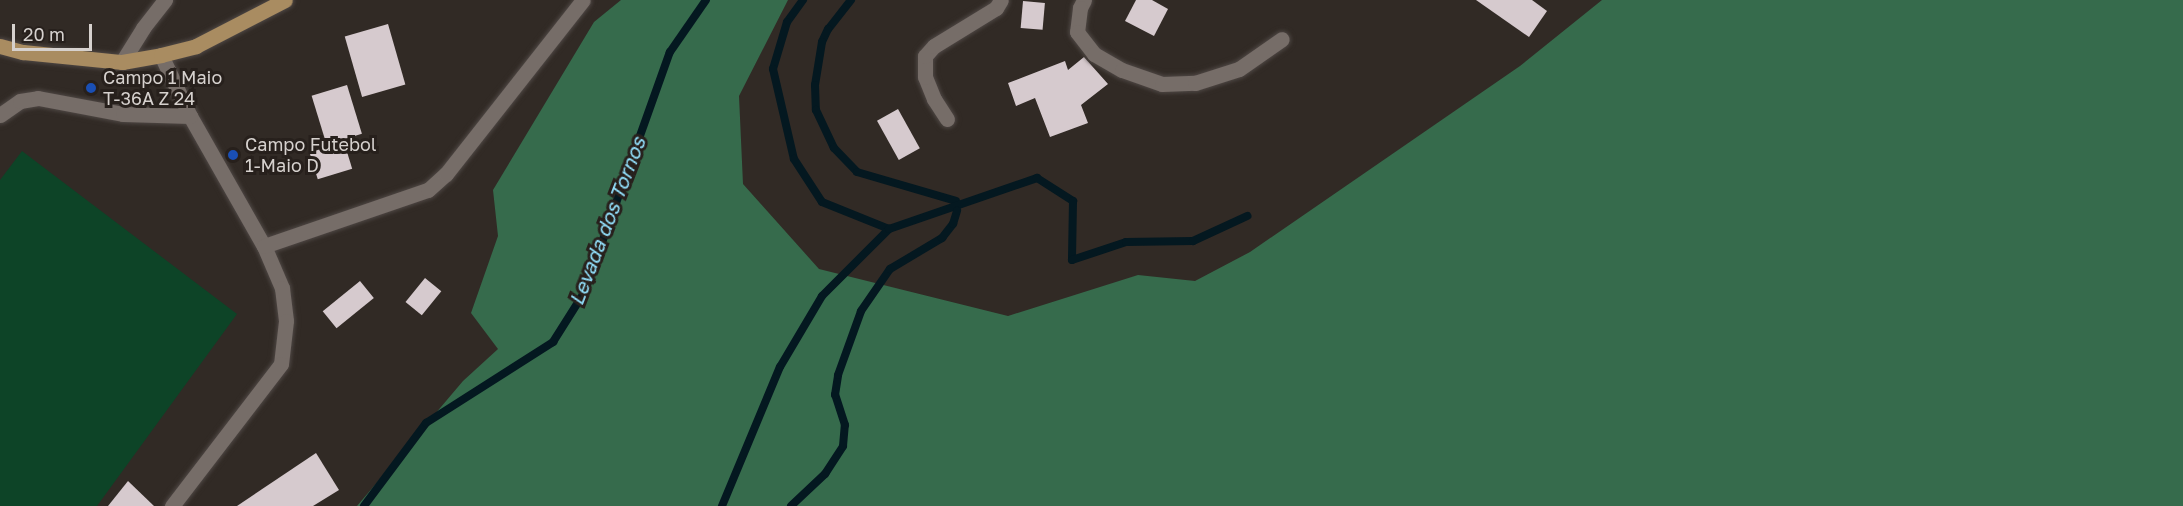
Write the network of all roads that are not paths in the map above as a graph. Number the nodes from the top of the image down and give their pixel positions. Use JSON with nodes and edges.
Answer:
{"nodes":[{"id":1,"x":165,"y":0,"type":"edge"},
{"id":2,"x":285,"y":0,"type":"edge"},
{"id":3,"x":583,"y":0,"type":"edge"},
{"id":4,"x":1001,"y":0,"type":"edge"},
{"id":5,"x":1084,"y":0,"type":"edge"},
{"id":6,"x":1282,"y":39,"type":"dead end"},
{"id":7,"x":0,"y":46,"type":"edge"},
{"id":8,"x":161,"y":56,"type":"junction"},
{"id":9,"x":122,"y":62,"type":"junction"},
{"id":10,"x":0,"y":115,"type":"edge"},
{"id":11,"x":190,"y":116,"type":"junction"},
{"id":12,"x":947,"y":119,"type":"dead end"},
{"id":13,"x":264,"y":246,"type":"junction"},
{"id":14,"x":172,"y":506,"type":"edge"}],
"edges":[{"from":1,"to":9,"type":"street"},
{"from":2,"to":8,"type":"main road"},
{"from":3,"to":13,"type":"street"},
{"from":4,"to":12,"type":"street"},
{"from":5,"to":6,"type":"street"},
{"from":7,"to":9,"type":"main road"},
{"from":8,"to":9,"type":"main road"},
{"from":8,"to":11,"type":"street"},
{"from":10,"to":11,"type":"street"},
{"from":11,"to":13,"type":"street"},
{"from":13,"to":14,"type":"street"}]}
